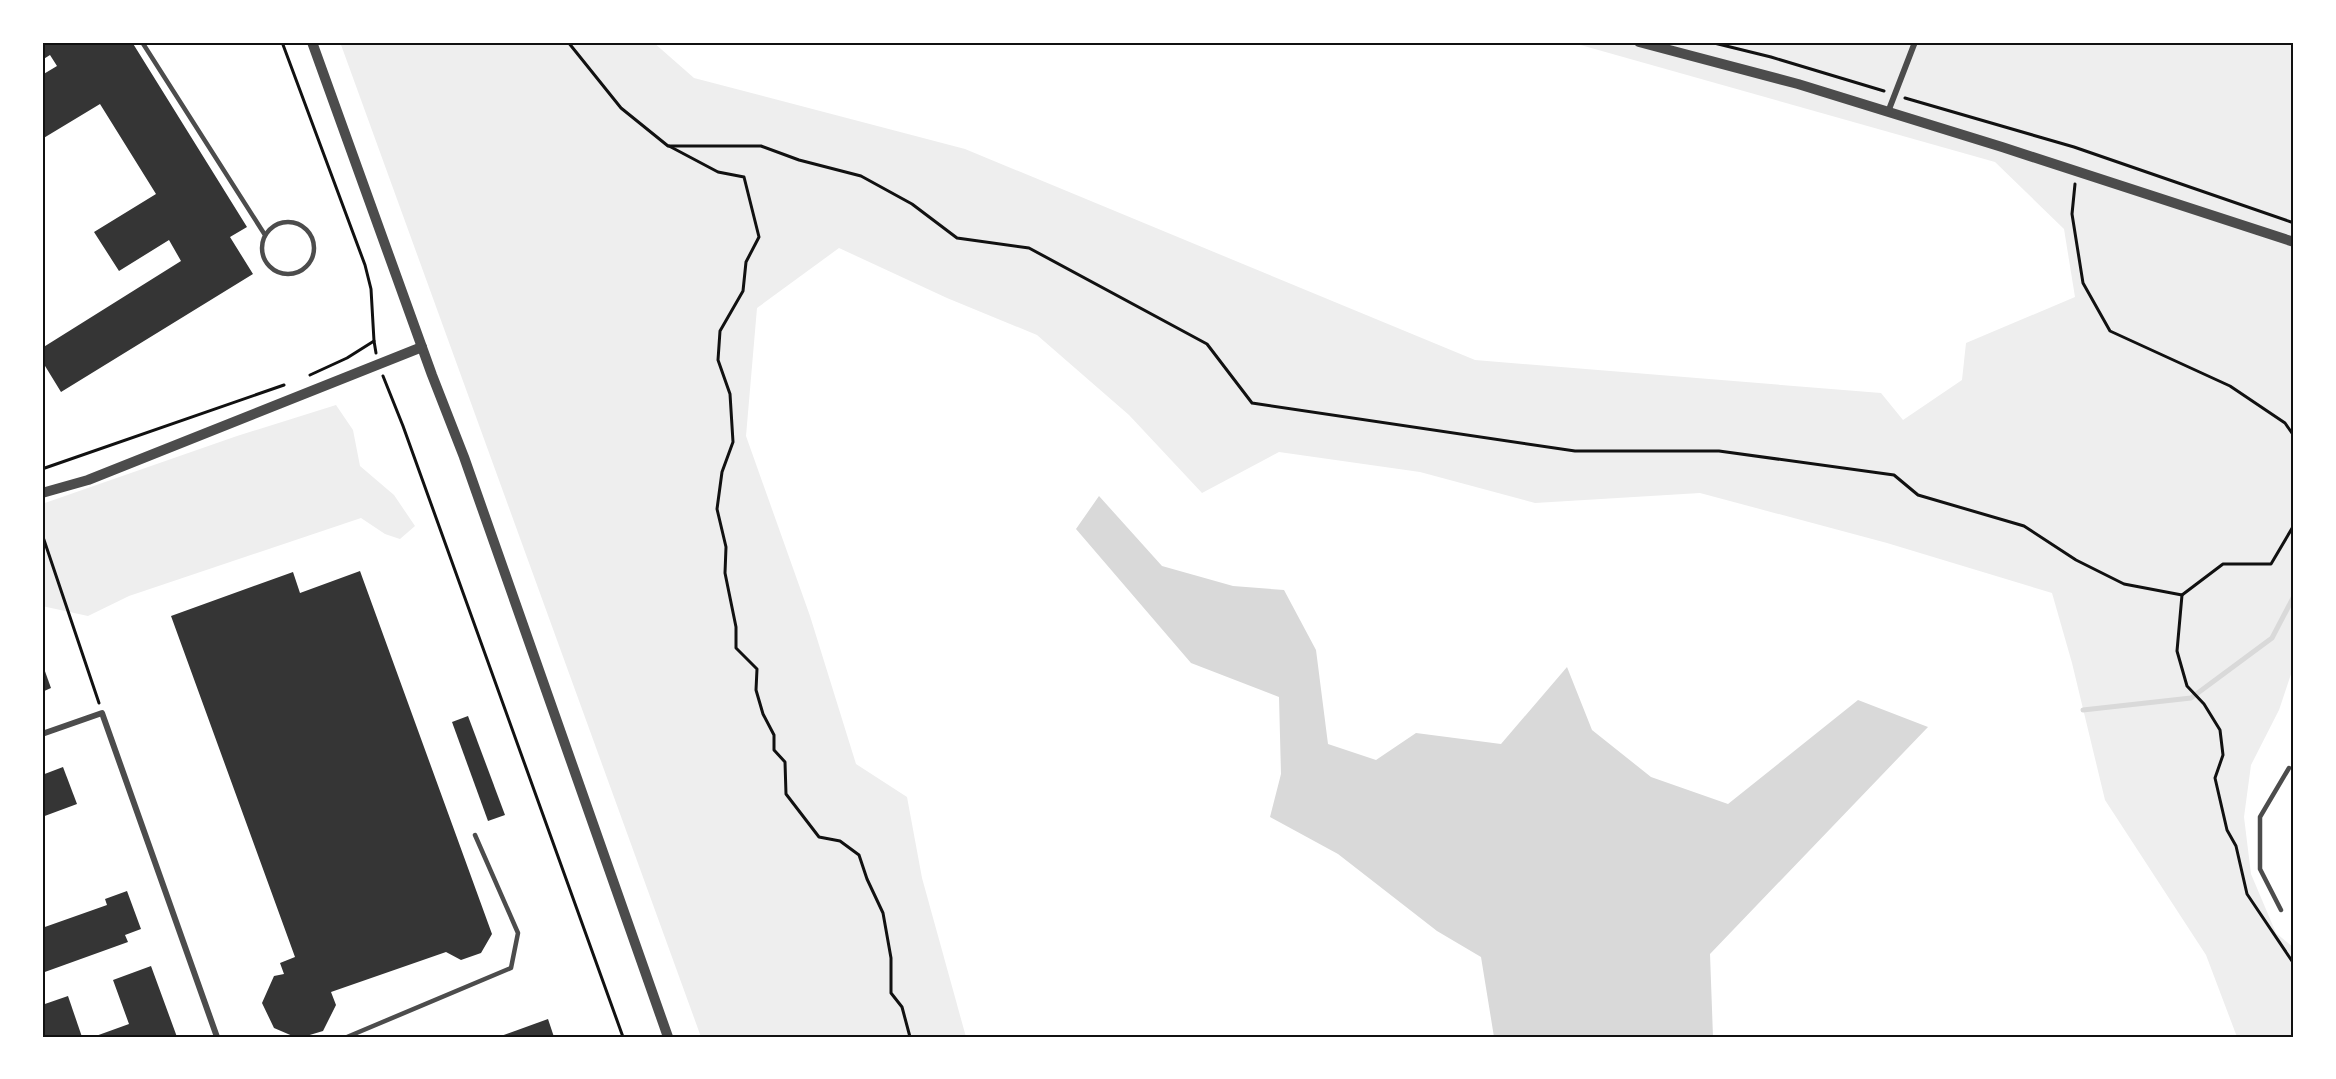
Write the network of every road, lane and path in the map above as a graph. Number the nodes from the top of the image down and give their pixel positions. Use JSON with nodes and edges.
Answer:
{"nodes":[{"id":1,"x":142,"y":42,"type":"edge"},
{"id":2,"x":282,"y":42,"type":"edge"},
{"id":3,"x":312,"y":42,"type":"edge"},
{"id":4,"x":568,"y":42,"type":"edge"},
{"id":5,"x":1640,"y":42,"type":"edge"},
{"id":6,"x":1915,"y":42,"type":"edge"},
{"id":7,"x":1888,"y":112,"type":"junction"},
{"id":8,"x":669,"y":146,"type":"junction"},
{"id":9,"x":2079,"y":173,"type":"junction"},
{"id":10,"x":2294,"y":223,"type":"edge"},
{"id":11,"x":265,"y":235,"type":"junction"},
{"id":12,"x":2294,"y":242,"type":"edge"},
{"id":13,"x":374,"y":341,"type":"junction"},
{"id":14,"x":422,"y":347,"type":"junction"},
{"id":15,"x":378,"y":366,"type":"junction"},
{"id":16,"x":307,"y":376,"type":"dead end"},
{"id":17,"x":286,"y":384,"type":"dead end"},
{"id":18,"x":2294,"y":436,"type":"edge"},
{"id":19,"x":42,"y":469,"type":"edge"},
{"id":20,"x":42,"y":493,"type":"edge"},
{"id":21,"x":2294,"y":525,"type":"edge"},
{"id":22,"x":42,"y":534,"type":"edge"},
{"id":23,"x":2182,"y":595,"type":"junction"},
{"id":24,"x":102,"y":713,"type":"junction"},
{"id":25,"x":42,"y":734,"type":"edge"},
{"id":26,"x":2289,"y":768,"type":"dead end"},
{"id":27,"x":475,"y":835,"type":"dead end"},
{"id":28,"x":2281,"y":910,"type":"dead end"},
{"id":29,"x":2294,"y":964,"type":"edge"},
{"id":30,"x":217,"y":1037,"type":"edge"},
{"id":31,"x":347,"y":1037,"type":"edge"},
{"id":32,"x":623,"y":1037,"type":"edge"},
{"id":33,"x":668,"y":1037,"type":"edge"},
{"id":34,"x":910,"y":1037,"type":"edge"}],
"edges":[{"from":1,"to":11,"type":"lane"},
{"from":2,"to":13,"type":"path"},
{"from":3,"to":14,"type":"street"},
{"from":4,"to":8,"type":"path"},
{"from":5,"to":7,"type":"street"},
{"from":6,"to":7,"type":"street"},
{"from":7,"to":9,"type":"street"},
{"from":8,"to":23,"type":"path"},
{"from":8,"to":34,"type":"path"},
{"from":9,"to":10,"type":"path"},
{"from":9,"to":12,"type":"street"},
{"from":9,"to":18,"type":"path"},
{"from":11,"to":11,"type":"lane"},
{"from":13,"to":15,"type":"path"},
{"from":13,"to":16,"type":"path"},
{"from":14,"to":15,"type":"street"},
{"from":14,"to":33,"type":"street"},
{"from":15,"to":20,"type":"street"},
{"from":15,"to":32,"type":"path"},
{"from":17,"to":19,"type":"path"},
{"from":21,"to":23,"type":"path"},
{"from":22,"to":24,"type":"path"},
{"from":23,"to":29,"type":"path"},
{"from":24,"to":25,"type":"street"},
{"from":24,"to":30,"type":"street"},
{"from":26,"to":28,"type":"lane"},
{"from":27,"to":31,"type":"lane"}]}
